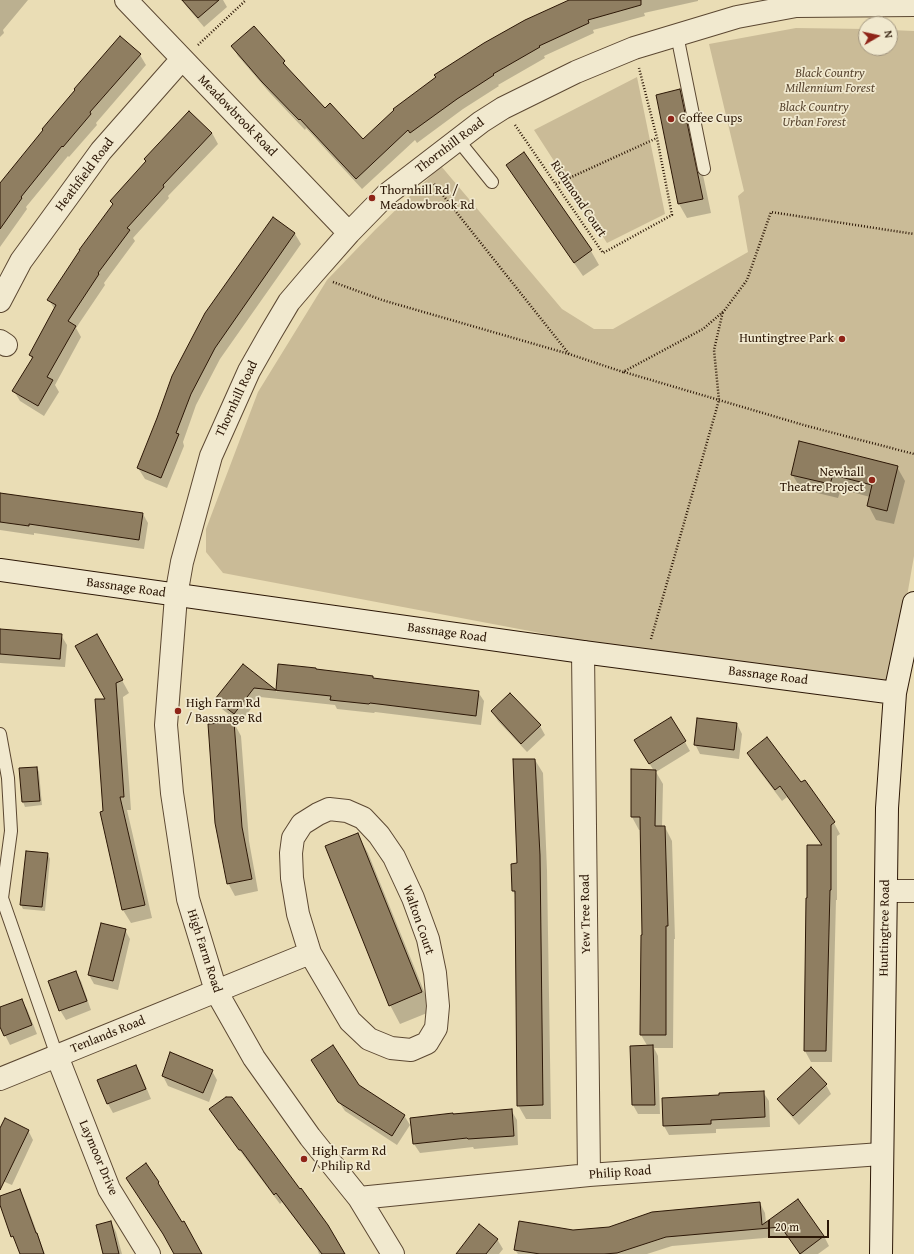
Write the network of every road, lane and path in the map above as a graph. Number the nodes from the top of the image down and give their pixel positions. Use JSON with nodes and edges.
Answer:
{"nodes":[{"id":1,"x":126,"y":0,"type":"edge"},
{"id":2,"x":246,"y":0,"type":"edge"},
{"id":3,"x":914,"y":5,"type":"edge"},
{"id":4,"x":678,"y":35,"type":"junction"},
{"id":5,"x":634,"y":48,"type":"junction"},
{"id":6,"x":182,"y":59,"type":"junction"},
{"id":7,"x":503,"y":108,"type":"junction"},
{"id":8,"x":657,"y":138,"type":"junction"},
{"id":9,"x":458,"y":140,"type":"junction"},
{"id":10,"x":421,"y":168,"type":"junction"},
{"id":11,"x":704,"y":169,"type":"dead end"},
{"id":12,"x":492,"y":182,"type":"dead end"},
{"id":13,"x":556,"y":184,"type":"junction"},
{"id":14,"x":349,"y":233,"type":"junction"},
{"id":15,"x":914,"y":234,"type":"edge"},
{"id":16,"x":312,"y":275,"type":"junction"},
{"id":17,"x":0,"y":301,"type":"edge"},
{"id":18,"x":724,"y":311,"type":"junction"},
{"id":19,"x":569,"y":354,"type":"junction"},
{"id":20,"x":623,"y":372,"type":"junction"},
{"id":21,"x":719,"y":400,"type":"junction"},
{"id":22,"x":914,"y":454,"type":"edge"},
{"id":23,"x":0,"y":570,"type":"edge"},
{"id":24,"x":176,"y":596,"type":"junction"},
{"id":25,"x":914,"y":603,"type":"edge"},
{"id":26,"x":583,"y":652,"type":"junction"},
{"id":27,"x":645,"y":660,"type":"junction"},
{"id":28,"x":895,"y":693,"type":"junction"},
{"id":29,"x":0,"y":734,"type":"edge"},
{"id":30,"x":886,"y":891,"type":"junction"},
{"id":31,"x":914,"y":891,"type":"edge"},
{"id":32,"x":310,"y":954,"type":"junction"},
{"id":33,"x":216,"y":991,"type":"junction"},
{"id":34,"x":57,"y":1056,"type":"junction"},
{"id":35,"x":0,"y":1079,"type":"edge"},
{"id":36,"x":881,"y":1154,"type":"junction"},
{"id":37,"x":589,"y":1175,"type":"junction"},
{"id":38,"x":358,"y":1198,"type":"junction"},
{"id":39,"x":149,"y":1254,"type":"edge"},
{"id":40,"x":393,"y":1254,"type":"edge"},
{"id":41,"x":881,"y":1254,"type":"edge"}],
"edges":[{"from":1,"to":6,"type":"street","name":"Meadowbrook Road"},
{"from":2,"to":6,"type":"path"},
{"from":3,"to":4,"type":"street","name":"Thornhill Road"},
{"from":4,"to":5,"type":"street","name":"Thornhill Road"},
{"from":4,"to":11,"type":"lane"},
{"from":5,"to":7,"type":"street","name":"Thornhill Road"},
{"from":5,"to":8,"type":"path","name":"Richmond Court"},
{"from":6,"to":14,"type":"street","name":"Meadowbrook Road"},
{"from":6,"to":17,"type":"street","name":"Heathfield Road"},
{"from":7,"to":9,"type":"street","name":"Thornhill Road"},
{"from":7,"to":13,"type":"path","name":"Richmond Court"},
{"from":8,"to":13,"type":"path"},
{"from":8,"to":13,"type":"path","name":"Richmond Court"},
{"from":9,"to":10,"type":"street","name":"Thornhill Road"},
{"from":9,"to":12,"type":"lane"},
{"from":10,"to":14,"type":"street","name":"Thornhill Road"},
{"from":10,"to":19,"type":"path"},
{"from":14,"to":16,"type":"street","name":"Thornhill Road"},
{"from":15,"to":18,"type":"path"},
{"from":16,"to":19,"type":"path"},
{"from":16,"to":24,"type":"street","name":"Thornhill Road"},
{"from":18,"to":20,"type":"path"},
{"from":18,"to":21,"type":"path"},
{"from":19,"to":20,"type":"path"},
{"from":20,"to":21,"type":"path"},
{"from":21,"to":22,"type":"path"},
{"from":21,"to":27,"type":"path"},
{"from":23,"to":24,"type":"street","name":"Bassnage Road"},
{"from":24,"to":26,"type":"street","name":"Bassnage Road"},
{"from":24,"to":33,"type":"street","name":"High Farm Road"},
{"from":25,"to":28,"type":"street","name":"Huntingtree Road"},
{"from":26,"to":27,"type":"street","name":"Bassnage Road"},
{"from":26,"to":37,"type":"street","name":"Yew Tree Road"},
{"from":27,"to":28,"type":"street","name":"Bassnage Road"},
{"from":28,"to":30,"type":"street","name":"Huntingtree Road"},
{"from":29,"to":34,"type":"lane"},
{"from":30,"to":31,"type":"street"},
{"from":30,"to":36,"type":"street","name":"Huntingtree Road"},
{"from":32,"to":32,"type":"street","name":"Walton Court"},
{"from":32,"to":33,"type":"street"},
{"from":33,"to":34,"type":"street","name":"Tenlands Road"},
{"from":33,"to":38,"type":"street","name":"High Farm Road"},
{"from":34,"to":35,"type":"street","name":"Tenlands Road"},
{"from":34,"to":39,"type":"street","name":"Laymoor Drive"},
{"from":36,"to":37,"type":"street","name":"Philip Road"},
{"from":36,"to":41,"type":"street","name":"Huntingtree Road"},
{"from":37,"to":38,"type":"street","name":"Philip Road"},
{"from":38,"to":40,"type":"street","name":"High Farm Road"}]}
